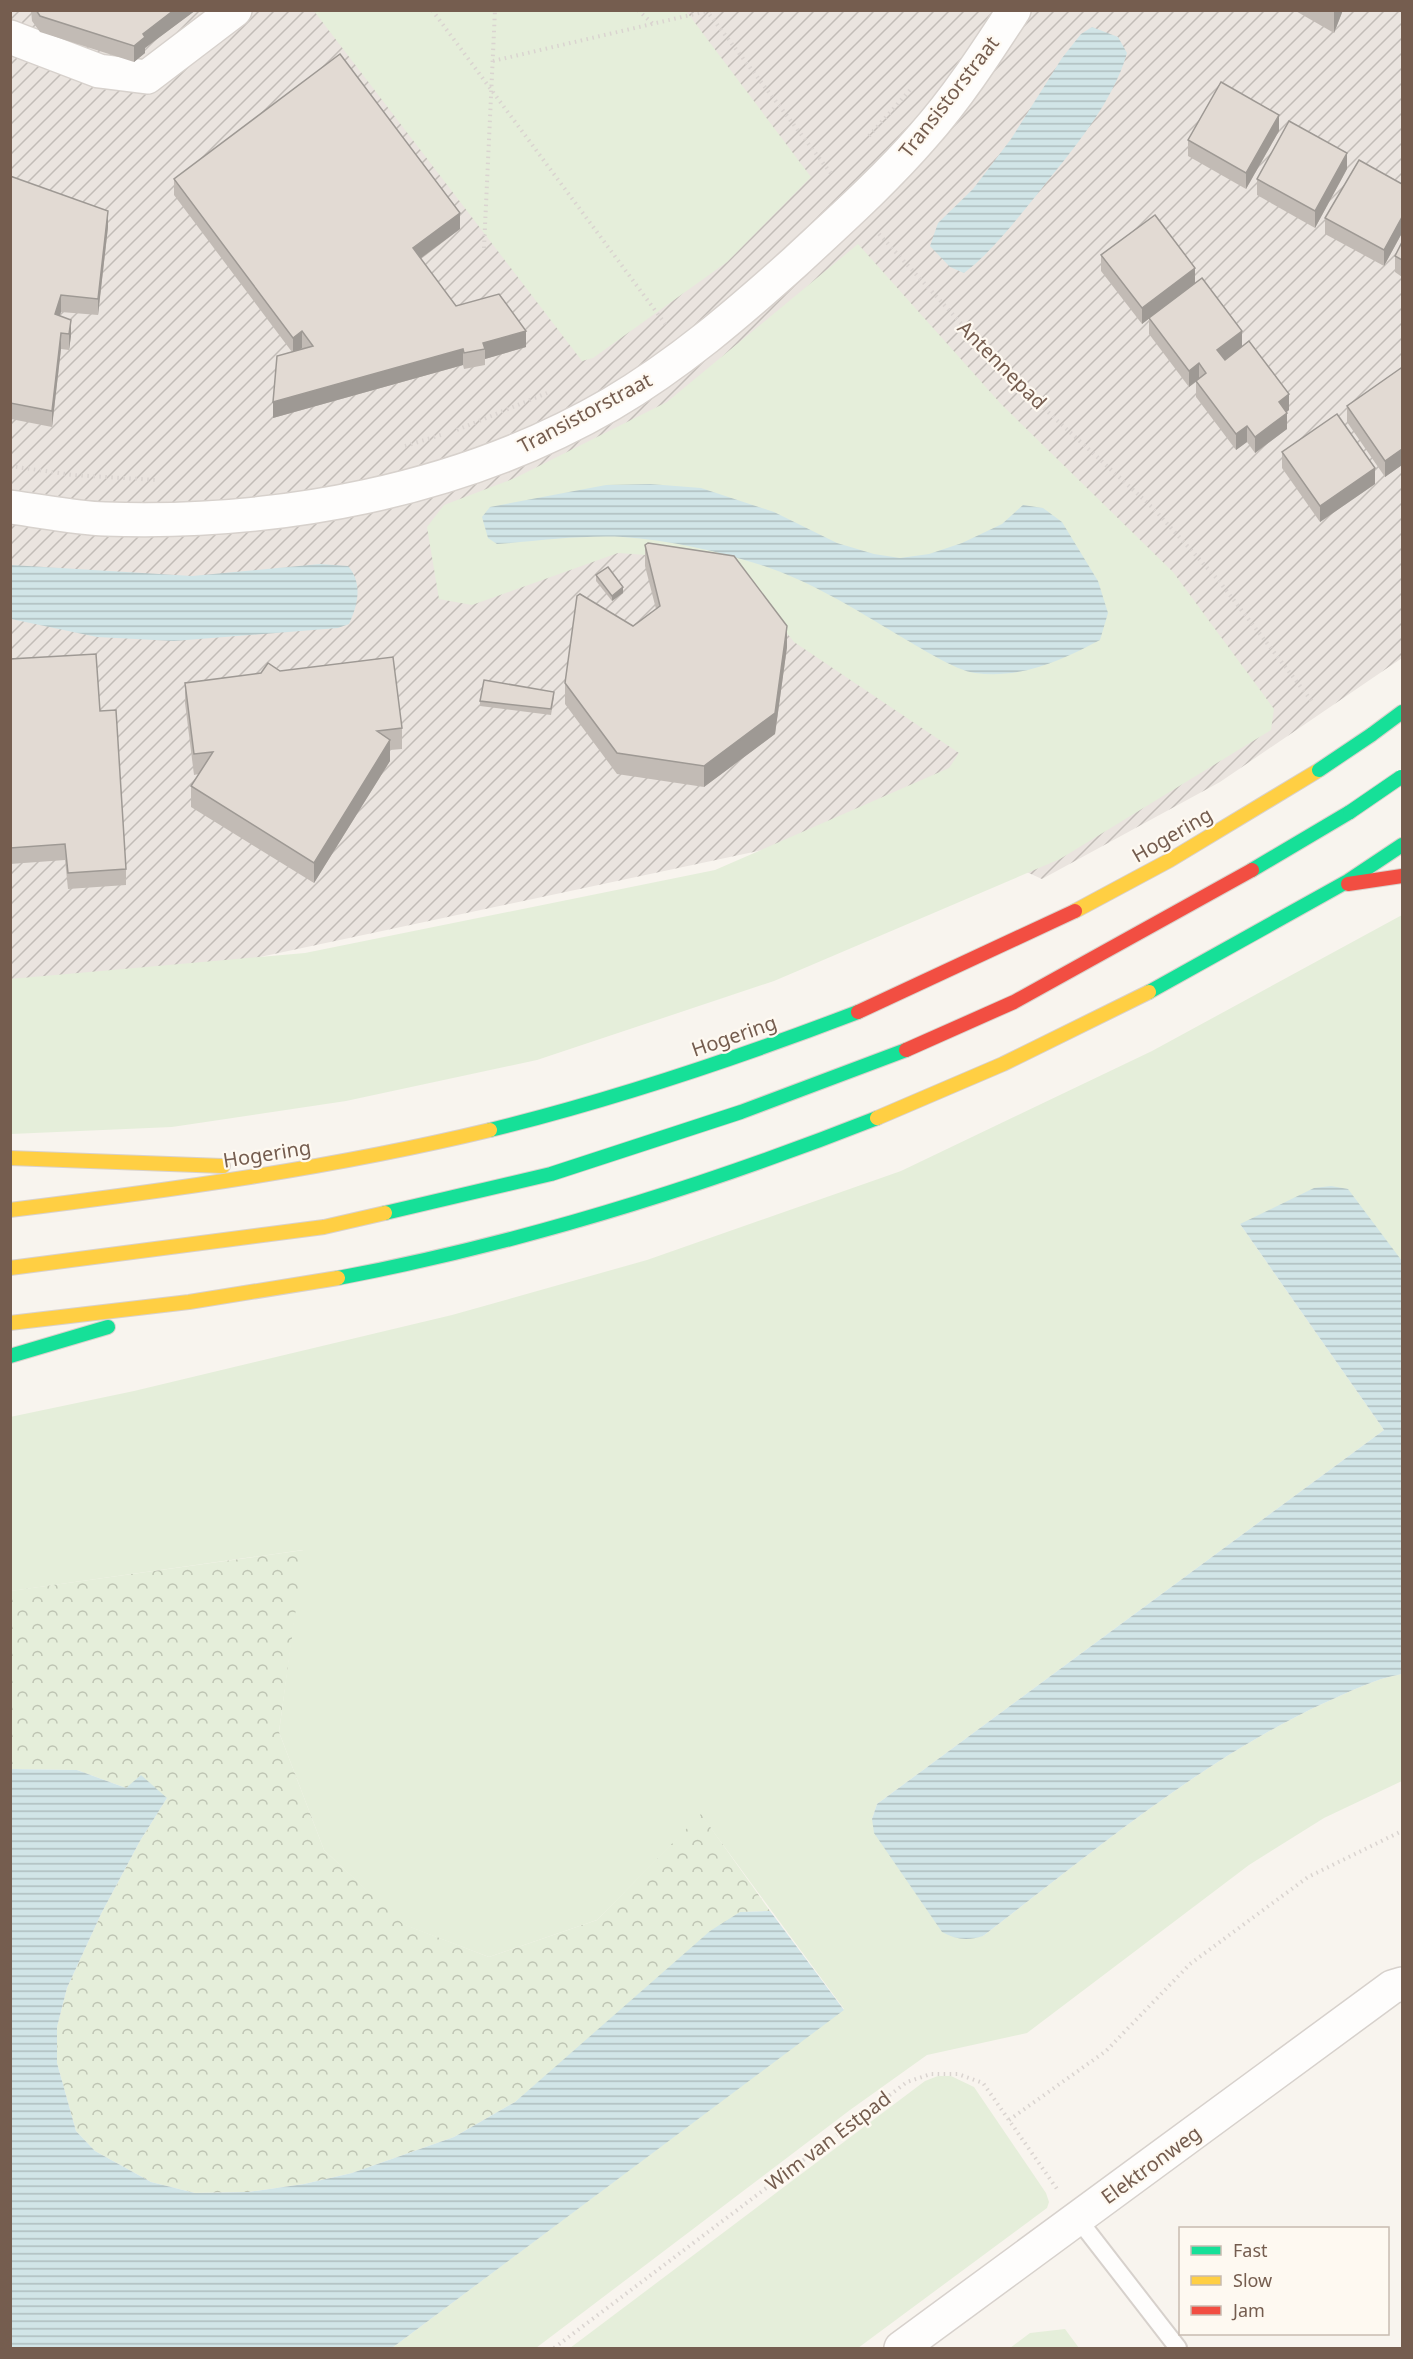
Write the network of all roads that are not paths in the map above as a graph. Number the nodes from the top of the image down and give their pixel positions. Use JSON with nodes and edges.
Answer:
{"nodes":[{"id":1,"x":235,"y":10,"type":"edge"},
{"id":2,"x":1014,"y":10,"type":"edge"},
{"id":3,"x":10,"y":37,"type":"edge"},
{"id":4,"x":10,"y":507,"type":"edge"},
{"id":5,"x":1402,"y":712,"type":"edge"},
{"id":6,"x":1402,"y":776,"type":"edge"},
{"id":7,"x":1402,"y":845,"type":"edge"},
{"id":8,"x":1398,"y":877,"type":"edge"},
{"id":9,"x":1344,"y":885,"type":"junction"},
{"id":10,"x":10,"y":1158,"type":"edge"},
{"id":11,"x":303,"y":1169,"type":"junction"},
{"id":12,"x":10,"y":1210,"type":"edge"},
{"id":13,"x":10,"y":1268,"type":"edge"},
{"id":14,"x":187,"y":1302,"type":"junction"},
{"id":15,"x":10,"y":1323,"type":"edge"},
{"id":16,"x":10,"y":1356,"type":"edge"},
{"id":17,"x":1402,"y":1984,"type":"edge"},
{"id":18,"x":1078,"y":2219,"type":"junction"},
{"id":19,"x":901,"y":2349,"type":"edge"},
{"id":20,"x":1178,"y":2349,"type":"edge"}],
"edges":[{"from":1,"to":3,"type":"street"},
{"from":2,"to":4,"type":"street","name":"Transistorstraat"},
{"from":5,"to":11,"type":"highway","name":"Hogering","bridge":true},
{"from":6,"to":13,"type":"highway","bridge":true},
{"from":7,"to":9,"type":"highway"},
{"from":8,"to":9,"type":"highway"},
{"from":9,"to":14,"type":"highway"},
{"from":10,"to":11,"type":"highway"},
{"from":11,"to":12,"type":"highway","name":"Hogering"},
{"from":14,"to":15,"type":"highway"},
{"from":14,"to":16,"type":"highway"},
{"from":17,"to":18,"type":"street","name":"Elektronweg"},
{"from":18,"to":19,"type":"street","name":"Elektronweg"},
{"from":18,"to":20,"type":"lane"}]}
